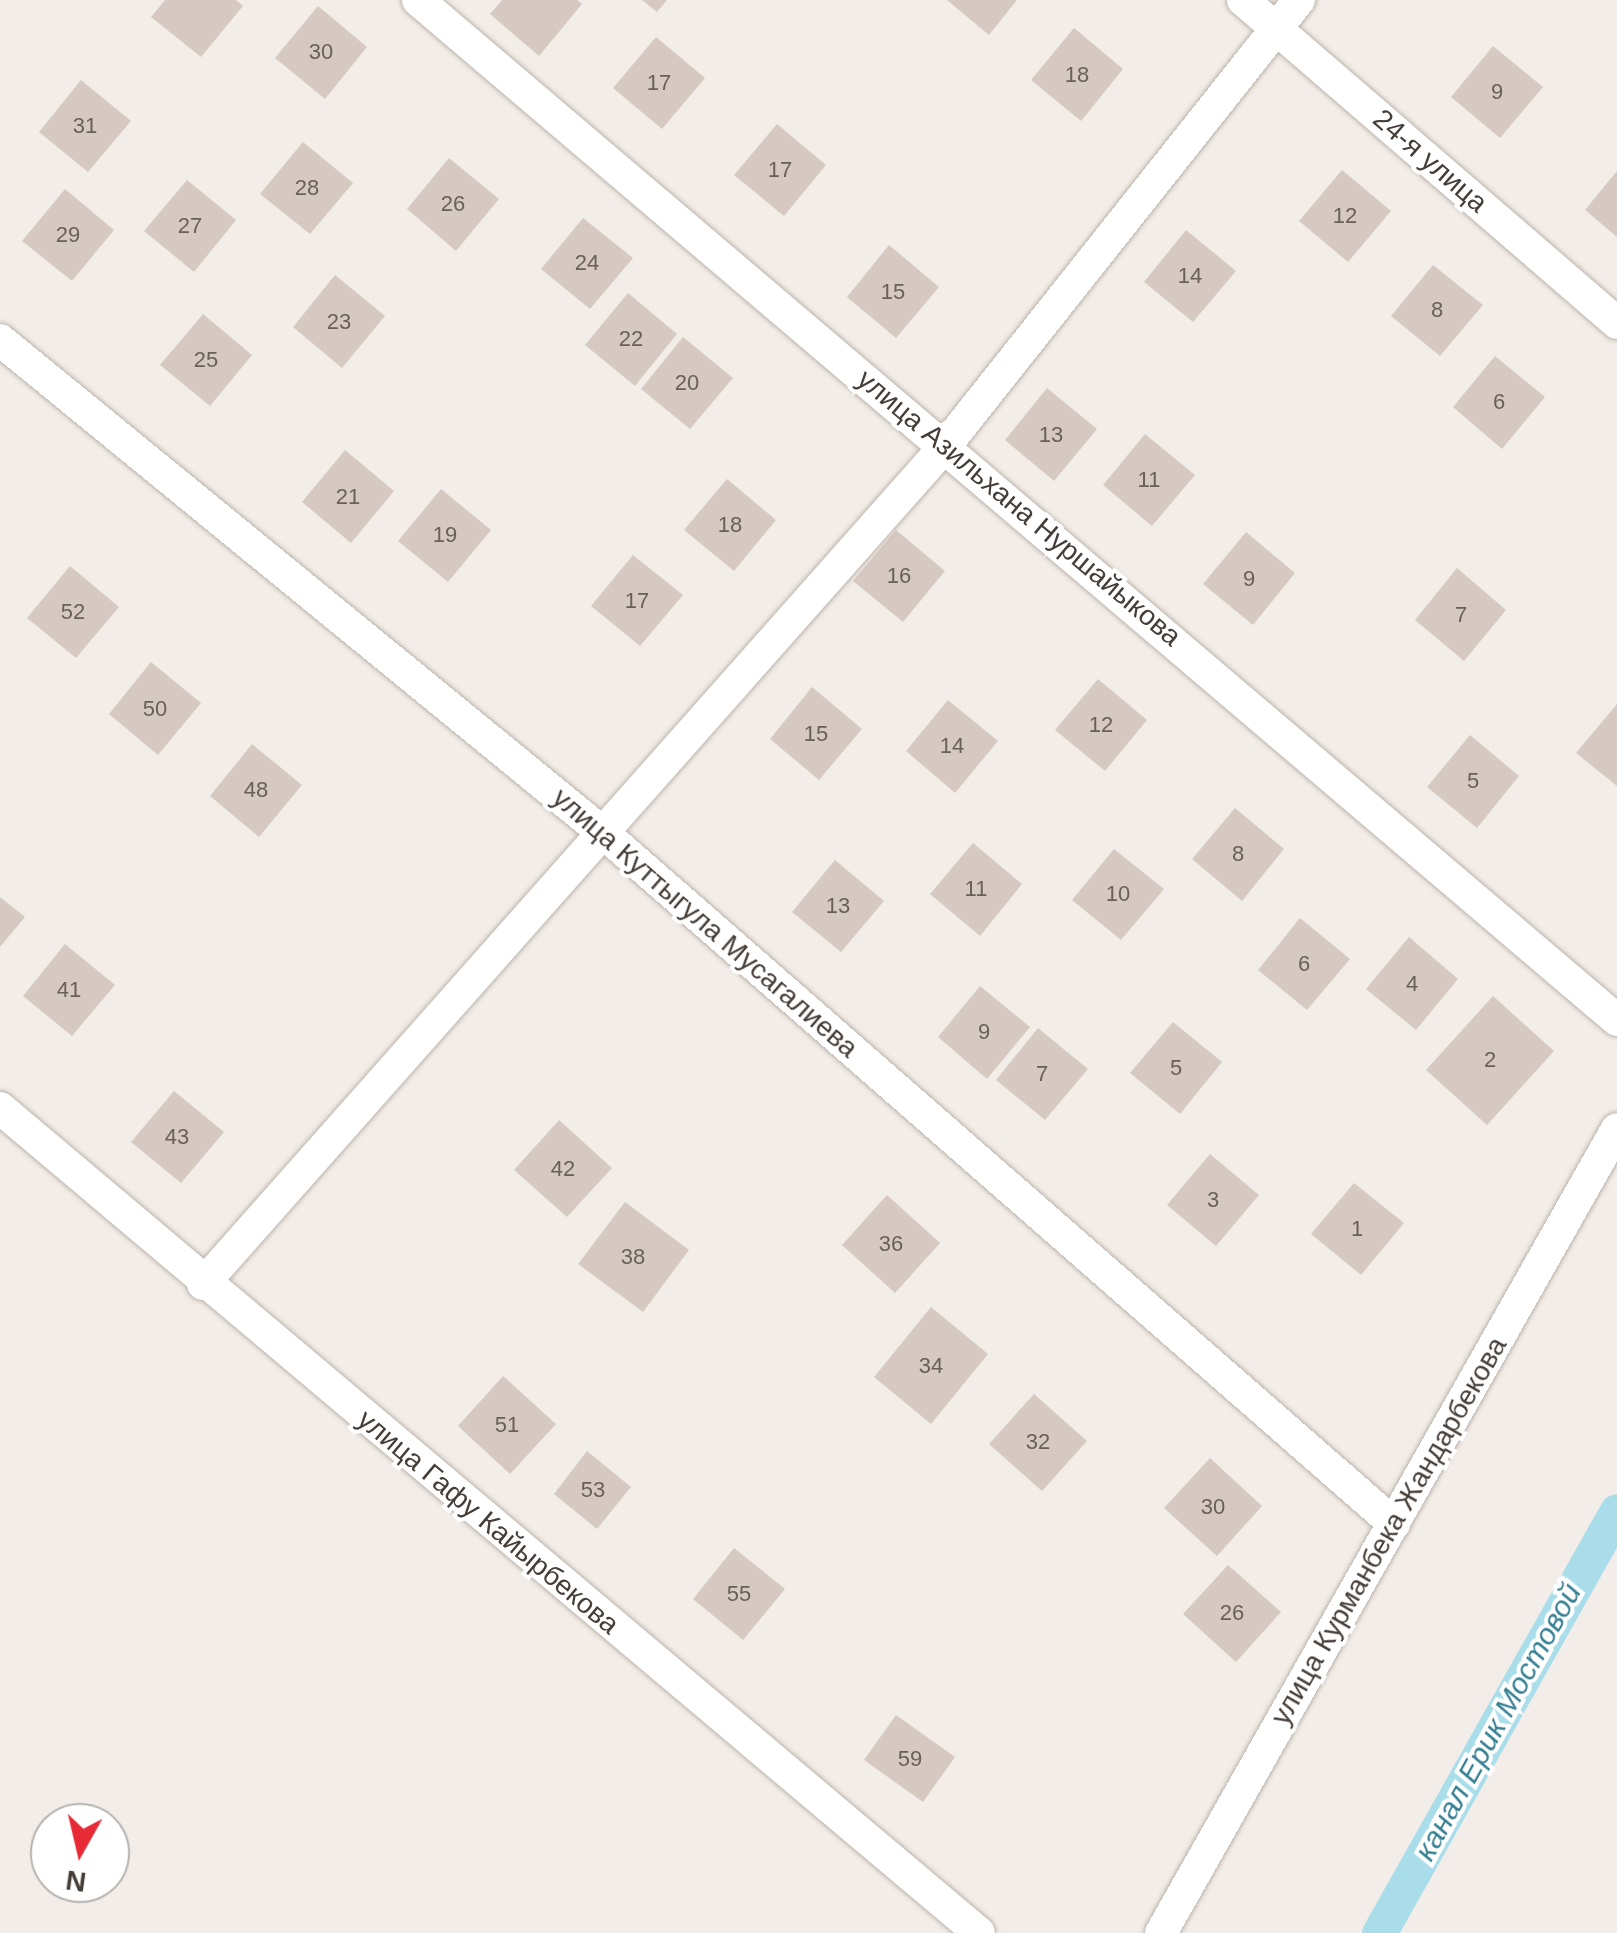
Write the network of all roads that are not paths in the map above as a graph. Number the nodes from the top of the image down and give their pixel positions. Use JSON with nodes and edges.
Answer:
{"nodes":[{"id":1,"x":418,"y":0,"type":"edge"},
{"id":2,"x":1242,"y":0,"type":"edge"},
{"id":3,"x":1299,"y":0,"type":"edge"},
{"id":4,"x":1276,"y":29,"type":"junction"},
{"id":5,"x":1617,"y":322,"type":"edge"},
{"id":6,"x":0,"y":340,"type":"edge"},
{"id":7,"x":946,"y":444,"type":"junction"},
{"id":8,"x":608,"y":836,"type":"junction"},
{"id":9,"x":1617,"y":1020,"type":"edge"},
{"id":10,"x":0,"y":1108,"type":"edge"},
{"id":11,"x":1617,"y":1129,"type":"edge"},
{"id":12,"x":203,"y":1284,"type":"junction"},
{"id":13,"x":1394,"y":1524,"type":"junction"},
{"id":14,"x":980,"y":1933,"type":"edge"},
{"id":15,"x":1161,"y":1933,"type":"edge"}],
"edges":[{"from":1,"to":7,"type":"street","name":"улица Азильхана Нуршайыкова"},
{"from":2,"to":4,"type":"street","name":"24-я улица"},
{"from":3,"to":4,"type":"street"},
{"from":4,"to":5,"type":"street","name":"24-я улица"},
{"from":4,"to":7,"type":"street"},
{"from":6,"to":8,"type":"street","name":"улица Куттыгула Мусагалиева"},
{"from":7,"to":8,"type":"street"},
{"from":7,"to":9,"type":"street","name":"улица Азильхана Нуршайыкова"},
{"from":8,"to":12,"type":"street"},
{"from":8,"to":13,"type":"street","name":"улица Куттыгула Мусагалиева"},
{"from":10,"to":12,"type":"street","name":"улица Гафу Кайырбекова"},
{"from":11,"to":13,"type":"street","name":"улица Курманбека Жандарбекова"},
{"from":12,"to":14,"type":"street","name":"улица Гафу Кайырбекова"},
{"from":13,"to":15,"type":"street","name":"улица Курманбека Жандарбекова"}]}
